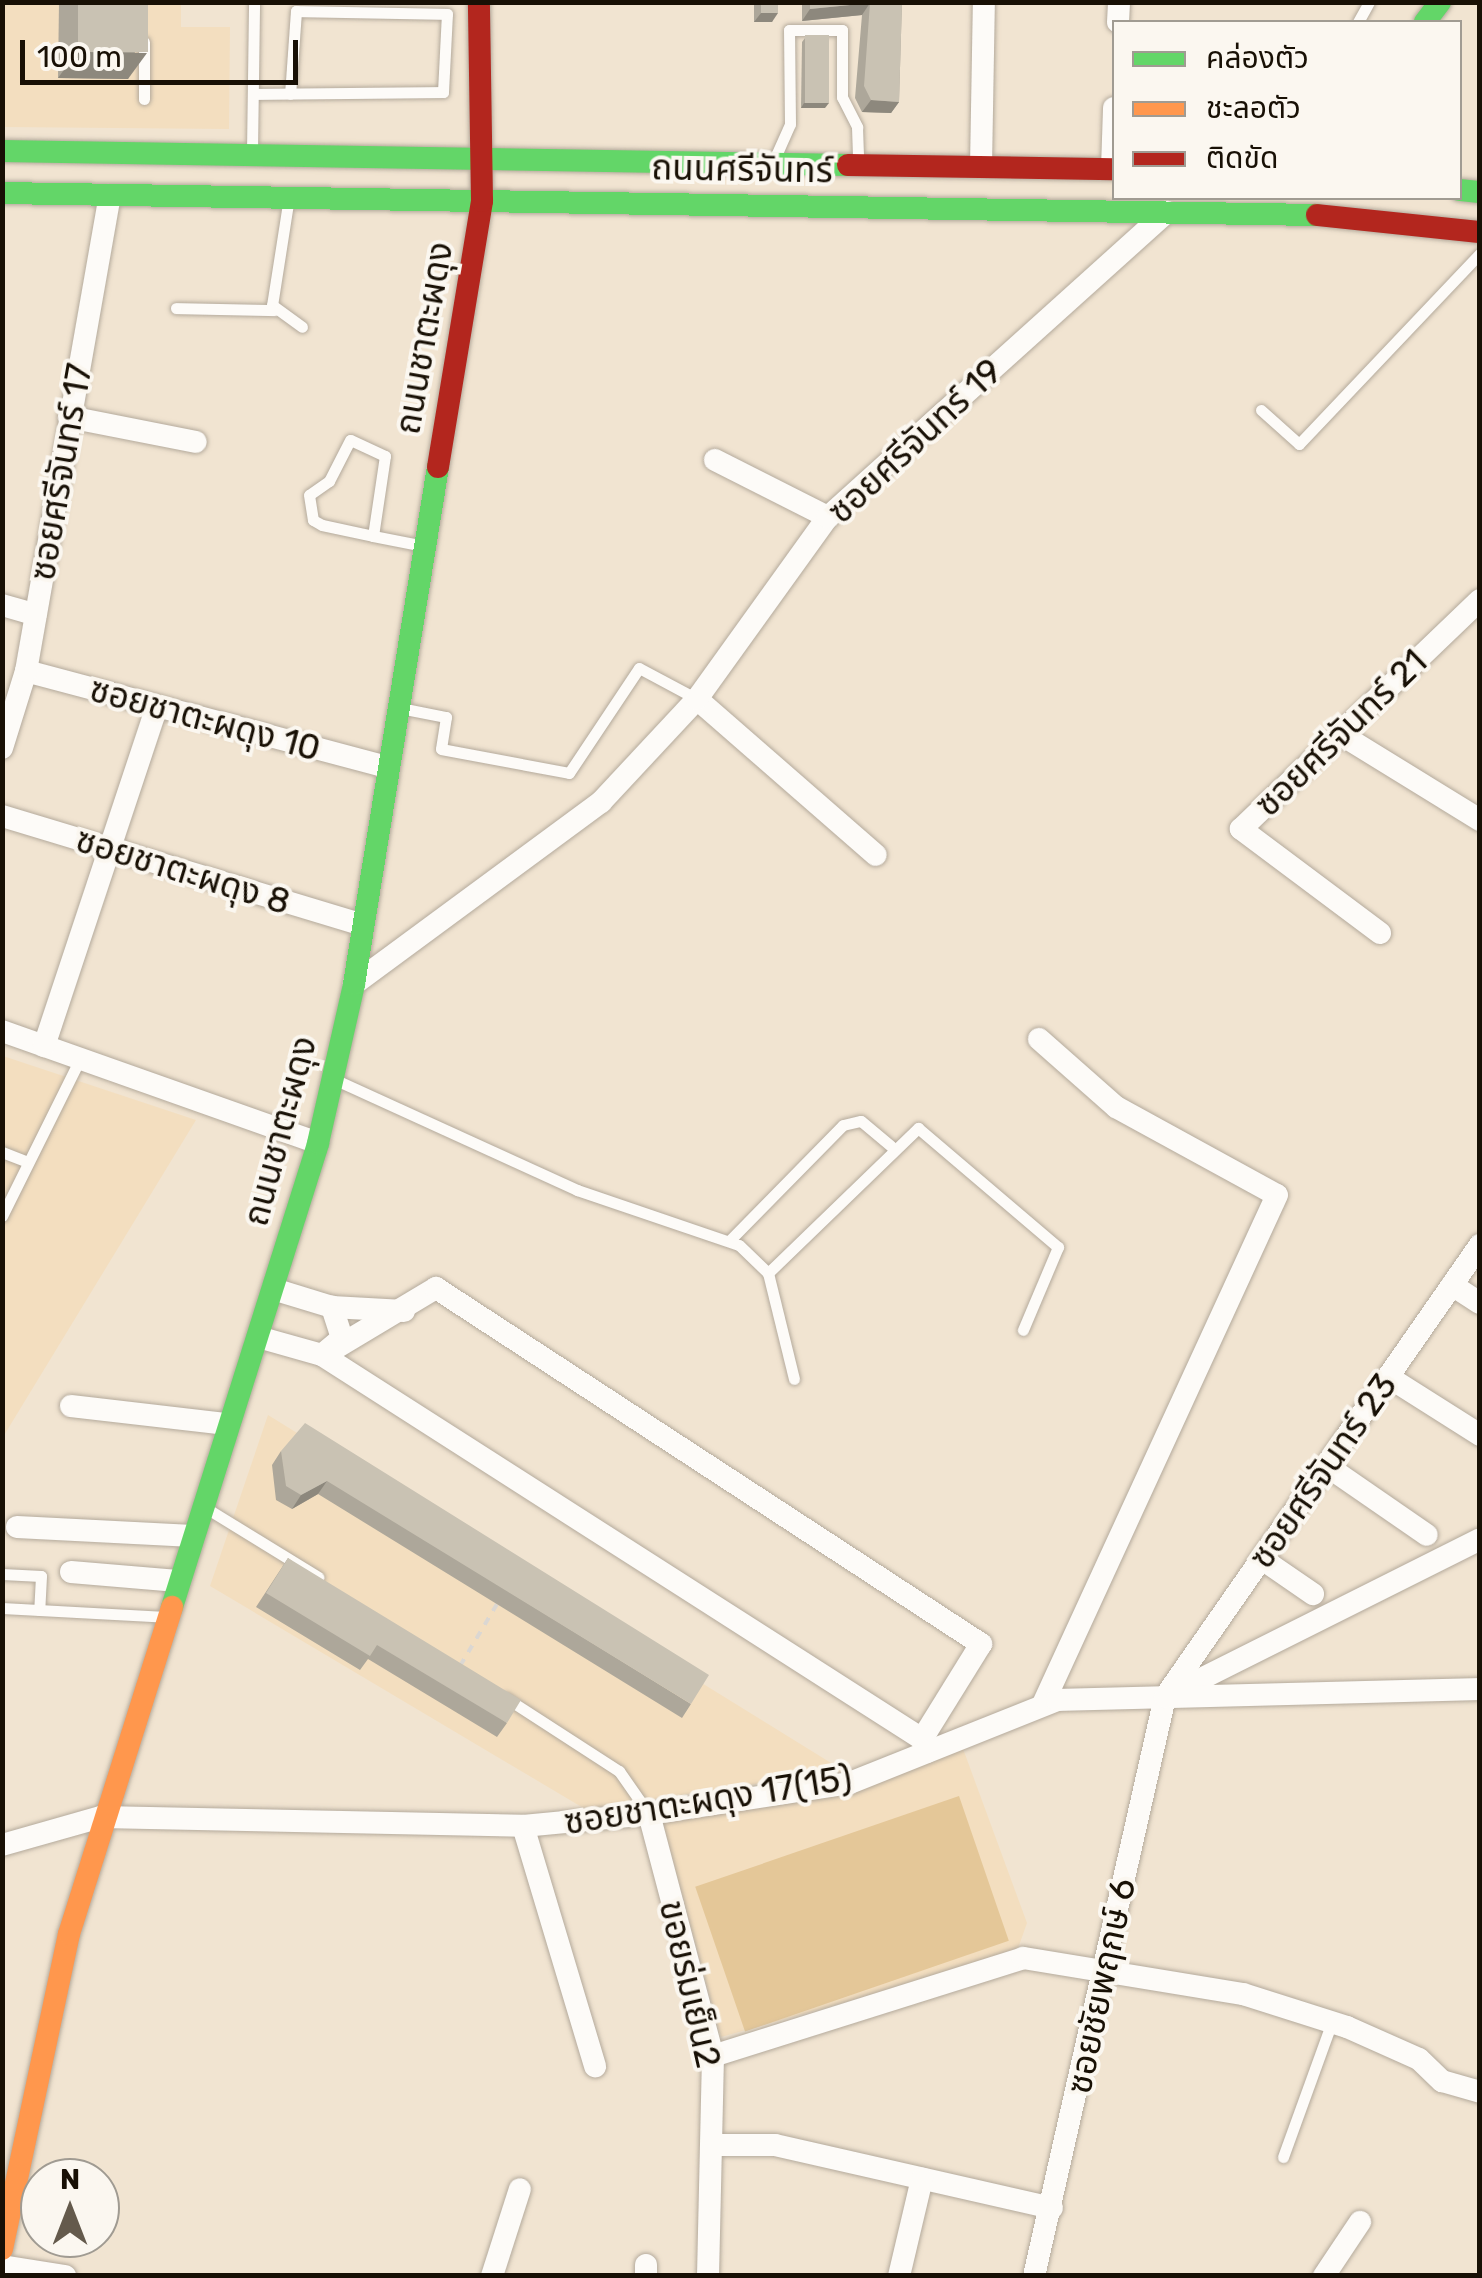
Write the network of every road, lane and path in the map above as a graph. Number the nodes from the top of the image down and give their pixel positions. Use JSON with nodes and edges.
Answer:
{"nodes":[{"id":1,"x":254,"y":2,"type":"edge"},
{"id":2,"x":478,"y":2,"type":"edge"},
{"id":3,"x":984,"y":2,"type":"edge"},
{"id":4,"x":144,"y":22,"type":"edge"},
{"id":5,"x":254,"y":94,"type":"junction"},
{"id":6,"x":290,"y":94,"type":"junction"},
{"id":7,"x":144,"y":98,"type":"dead end"},
{"id":8,"x":2,"y":151,"type":"edge"},
{"id":9,"x":252,"y":156,"type":"junction"},
{"id":10,"x":483,"y":159,"type":"junction"},
{"id":11,"x":772,"y":163,"type":"junction"},
{"id":12,"x":858,"y":165,"type":"junction"},
{"id":13,"x":980,"y":167,"type":"junction"},
{"id":14,"x":1112,"y":169,"type":"edge"},
{"id":15,"x":2,"y":193,"type":"edge"},
{"id":16,"x":110,"y":195,"type":"junction"},
{"id":17,"x":251,"y":197,"type":"junction"},
{"id":18,"x":289,"y":198,"type":"junction"},
{"id":19,"x":482,"y":200,"type":"junction"},
{"id":20,"x":1309,"y":206,"type":"edge"},
{"id":21,"x":1167,"y":212,"type":"junction"},
{"id":22,"x":1480,"y":232,"type":"edge"},
{"id":23,"x":1480,"y":252,"type":"edge"},
{"id":24,"x":176,"y":308,"type":"dead end"},
{"id":25,"x":274,"y":310,"type":"junction"},
{"id":26,"x":302,"y":327,"type":"dead end"},
{"id":27,"x":1261,"y":410,"type":"dead end"},
{"id":28,"x":69,"y":418,"type":"junction"},
{"id":29,"x":196,"y":442,"type":"dead end"},
{"id":30,"x":715,"y":460,"type":"dead end"},
{"id":31,"x":828,"y":517,"type":"junction"},
{"id":32,"x":373,"y":536,"type":"junction"},
{"id":33,"x":424,"y":546,"type":"junction"},
{"id":34,"x":1480,"y":600,"type":"edge"},
{"id":35,"x":2,"y":605,"type":"edge"},
{"id":36,"x":36,"y":615,"type":"junction"},
{"id":37,"x":26,"y":671,"type":"junction"},
{"id":38,"x":697,"y":700,"type":"junction"},
{"id":39,"x":157,"y":708,"type":"junction"},
{"id":40,"x":396,"y":708,"type":"junction"},
{"id":41,"x":1340,"y":734,"type":"junction"},
{"id":42,"x":2,"y":748,"type":"edge"},
{"id":43,"x":384,"y":766,"type":"junction"},
{"id":44,"x":2,"y":816,"type":"edge"},
{"id":45,"x":1480,"y":820,"type":"edge"},
{"id":46,"x":110,"y":849,"type":"junction"},
{"id":47,"x":876,"y":855,"type":"dead end"},
{"id":48,"x":363,"y":925,"type":"junction"},
{"id":49,"x":1380,"y":933,"type":"dead end"},
{"id":50,"x":354,"y":984,"type":"junction"},
{"id":51,"x":2,"y":1032,"type":"edge"},
{"id":52,"x":1039,"y":1038,"type":"dead end"},
{"id":53,"x":44,"y":1046,"type":"junction"},
{"id":54,"x":80,"y":1059,"type":"junction"},
{"id":55,"x":331,"y":1077,"type":"junction"},
{"id":56,"x":318,"y":1143,"type":"junction"},
{"id":57,"x":891,"y":1146,"type":"junction"},
{"id":58,"x":2,"y":1152,"type":"edge"},
{"id":59,"x":28,"y":1162,"type":"junction"},
{"id":60,"x":2,"y":1216,"type":"edge"},
{"id":61,"x":730,"y":1240,"type":"junction"},
{"id":62,"x":1480,"y":1245,"type":"edge"},
{"id":63,"x":768,"y":1273,"type":"junction"},
{"id":64,"x":1452,"y":1285,"type":"junction"},
{"id":65,"x":273,"y":1289,"type":"junction"},
{"id":66,"x":1480,"y":1302,"type":"edge"},
{"id":67,"x":332,"y":1308,"type":"junction"},
{"id":68,"x":404,"y":1311,"type":"junction"},
{"id":69,"x":1023,"y":1330,"type":"dead end"},
{"id":70,"x":258,"y":1336,"type":"junction"},
{"id":71,"x":328,"y":1352,"type":"junction"},
{"id":72,"x":794,"y":1378,"type":"dead end"},
{"id":73,"x":1390,"y":1378,"type":"junction"},
{"id":74,"x":71,"y":1406,"type":"dead end"},
{"id":75,"x":227,"y":1424,"type":"junction"},
{"id":76,"x":1480,"y":1435,"type":"edge"},
{"id":77,"x":1327,"y":1466,"type":"junction"},
{"id":78,"x":202,"y":1506,"type":"junction"},
{"id":79,"x":17,"y":1526,"type":"dead end"},
{"id":80,"x":1427,"y":1534,"type":"dead end"},
{"id":81,"x":193,"y":1536,"type":"junction"},
{"id":82,"x":1480,"y":1539,"type":"edge"},
{"id":83,"x":1262,"y":1559,"type":"junction"},
{"id":84,"x":71,"y":1572,"type":"dead end"},
{"id":85,"x":2,"y":1574,"type":"edge"},
{"id":86,"x":178,"y":1581,"type":"junction"},
{"id":87,"x":329,"y":1584,"type":"edge"},
{"id":88,"x":1313,"y":1594,"type":"dead end"},
{"id":89,"x":497,"y":1604,"type":"edge"},
{"id":90,"x":2,"y":1608,"type":"edge"},
{"id":91,"x":39,"y":1610,"type":"junction"},
{"id":92,"x":166,"y":1617,"type":"junction"},
{"id":93,"x":455,"y":1674,"type":"edge"},
{"id":94,"x":491,"y":1688,"type":"edge"},
{"id":95,"x":1480,"y":1688,"type":"edge"},
{"id":96,"x":1165,"y":1696,"type":"junction"},
{"id":97,"x":1043,"y":1704,"type":"junction"},
{"id":98,"x":925,"y":1746,"type":"junction"},
{"id":99,"x":649,"y":1814,"type":"junction"},
{"id":100,"x":101,"y":1818,"type":"junction"},
{"id":101,"x":523,"y":1826,"type":"junction"},
{"id":102,"x":2,"y":1845,"type":"edge"},
{"id":103,"x":1105,"y":1970,"type":"junction"},
{"id":104,"x":1332,"y":2022,"type":"junction"},
{"id":105,"x":712,"y":2056,"type":"junction"},
{"id":106,"x":595,"y":2066,"type":"dead end"},
{"id":107,"x":1480,"y":2092,"type":"edge"},
{"id":108,"x":712,"y":2144,"type":"junction"},
{"id":109,"x":1283,"y":2156,"type":"dead end"},
{"id":110,"x":922,"y":2179,"type":"junction"},
{"id":111,"x":520,"y":2189,"type":"dead end"},
{"id":112,"x":1052,"y":2208,"type":"junction"},
{"id":113,"x":1360,"y":2222,"type":"dead end"},
{"id":114,"x":2,"y":2249,"type":"edge"},
{"id":115,"x":2,"y":2266,"type":"edge"},
{"id":116,"x":65,"y":2276,"type":"edge"},
{"id":117,"x":492,"y":2276,"type":"edge"},
{"id":118,"x":708,"y":2276,"type":"edge"},
{"id":119,"x":899,"y":2276,"type":"edge"},
{"id":120,"x":1034,"y":2276,"type":"edge"},
{"id":121,"x":1324,"y":2276,"type":"edge"}],
"edges":[{"from":1,"to":5,"type":"lane"},
{"from":2,"to":10,"type":"main road","name":"ถนนชาตะผดุง"},
{"from":3,"to":13,"type":"street"},
{"from":4,"to":7,"type":"lane"},
{"from":5,"to":6,"type":"lane"},
{"from":5,"to":9,"type":"lane"},
{"from":6,"to":6,"type":"lane"},
{"from":8,"to":9,"type":"main road","name":"ถนนศรีจันทร์"},
{"from":9,"to":10,"type":"main road","name":"ถนนศรีจันทร์"},
{"from":9,"to":17,"type":"main road"},
{"from":10,"to":11,"type":"main road","name":"ถนนศรีจันทร์"},
{"from":10,"to":19,"type":"main road","name":"ถนนชาตะผดุง"},
{"from":11,"to":12,"type":"main road","name":"ถนนศรีจันทร์"},
{"from":11,"to":12,"type":"lane"},
{"from":12,"to":13,"type":"main road","name":"ถนนศรีจันทร์"},
{"from":13,"to":14,"type":"main road","name":"ถนนศรีจันทร์"},
{"from":15,"to":16,"type":"main road","name":"ถนนศรีจันทร์"},
{"from":16,"to":17,"type":"main road","name":"ถนนศรีจันทร์"},
{"from":16,"to":28,"type":"street","name":"ซอยศรีจันทร์ 17"},
{"from":17,"to":18,"type":"main road","name":"ถนนศรีจันทร์"},
{"from":18,"to":19,"type":"main road","name":"ถนนศรีจันทร์"},
{"from":18,"to":25,"type":"lane"},
{"from":19,"to":21,"type":"main road","name":"ถนนศรีจันทร์"},
{"from":19,"to":33,"type":"main road","name":"ถนนชาตะผดุง"},
{"from":20,"to":21,"type":"main road","name":"ถนนศรีจันทร์"},
{"from":20,"to":22,"type":"main road","name":"ถนนศรีจันทร์"},
{"from":21,"to":31,"type":"street","name":"ซอยศรีจันทร์ 19"},
{"from":23,"to":27,"type":"lane"},
{"from":24,"to":25,"type":"lane"},
{"from":25,"to":26,"type":"lane"},
{"from":28,"to":29,"type":"street"},
{"from":28,"to":36,"type":"street","name":"ซอยศรีจันทร์ 17"},
{"from":30,"to":31,"type":"street"},
{"from":31,"to":38,"type":"street","name":"ซอยศรีจันทร์ 19"},
{"from":32,"to":32,"type":"lane"},
{"from":32,"to":33,"type":"lane"},
{"from":33,"to":40,"type":"main road","name":"ถนนชาตะผดุง"},
{"from":34,"to":41,"type":"street","name":"ซอยศรีจันทร์ 21"},
{"from":35,"to":36,"type":"street"},
{"from":36,"to":37,"type":"street","name":"ซอยศรีจันทร์ 17"},
{"from":37,"to":39,"type":"street","name":"ซอยชาตะผดุง 10"},
{"from":37,"to":42,"type":"street","name":"ซอยศรีจันทร์ 17"},
{"from":38,"to":40,"type":"lane"},
{"from":38,"to":47,"type":"street"},
{"from":38,"to":50,"type":"street","name":"ซอยศรีจันทร์ 19"},
{"from":39,"to":43,"type":"street","name":"ซอยชาตะผดุง 10"},
{"from":39,"to":46,"type":"street"},
{"from":40,"to":43,"type":"main road","name":"ถนนชาตะผดุง"},
{"from":41,"to":45,"type":"street"},
{"from":41,"to":49,"type":"street","name":"ซอยศรีจันทร์ 21"},
{"from":43,"to":48,"type":"main road","name":"ถนนชาตะผดุง"},
{"from":44,"to":46,"type":"street","name":"ซอยชาตะผดุง 8"},
{"from":46,"to":48,"type":"street","name":"ซอยชาตะผดุง 8"},
{"from":46,"to":53,"type":"street"},
{"from":48,"to":50,"type":"main road","name":"ถนนชาตะผดุง"},
{"from":50,"to":55,"type":"main road","name":"ถนนชาตะผดุง"},
{"from":51,"to":53,"type":"street"},
{"from":52,"to":97,"type":"street"},
{"from":53,"to":54,"type":"street"},
{"from":54,"to":56,"type":"street"},
{"from":54,"to":59,"type":"lane"},
{"from":55,"to":56,"type":"main road","name":"ถนนชาตะผดุง"},
{"from":55,"to":61,"type":"lane"},
{"from":56,"to":65,"type":"main road","name":"ถนนชาตะผดุง"},
{"from":57,"to":61,"type":"lane"},
{"from":57,"to":63,"type":"lane"},
{"from":57,"to":69,"type":"lane"},
{"from":58,"to":59,"type":"lane"},
{"from":59,"to":60,"type":"lane"},
{"from":61,"to":63,"type":"lane"},
{"from":62,"to":64,"type":"street","name":"ซอยศรีจันทร์ 23"},
{"from":63,"to":72,"type":"lane"},
{"from":64,"to":66,"type":"street"},
{"from":64,"to":73,"type":"street","name":"ซอยศรีจันทร์ 23"},
{"from":65,"to":67,"type":"street"},
{"from":65,"to":70,"type":"main road","name":"ถนนชาตะผดุง"},
{"from":67,"to":68,"type":"street"},
{"from":67,"to":71,"type":"street"},
{"from":68,"to":71,"type":"street"},
{"from":68,"to":98,"type":"street"},
{"from":70,"to":71,"type":"street"},
{"from":70,"to":75,"type":"main road","name":"ถนนชาตะผดุง"},
{"from":71,"to":98,"type":"street"},
{"from":73,"to":76,"type":"street"},
{"from":73,"to":77,"type":"street","name":"ซอยศรีจันทร์ 23"},
{"from":74,"to":75,"type":"street"},
{"from":75,"to":78,"type":"main road","name":"ถนนชาตะผดุง"},
{"from":77,"to":80,"type":"street"},
{"from":77,"to":83,"type":"street","name":"ซอยศรีจันทร์ 23"},
{"from":78,"to":81,"type":"main road","name":"ถนนชาตะผดุง"},
{"from":78,"to":87,"type":"lane"},
{"from":79,"to":81,"type":"street"},
{"from":81,"to":86,"type":"main road","name":"ถนนชาตะผดุง"},
{"from":82,"to":96,"type":"street"},
{"from":83,"to":88,"type":"street"},
{"from":83,"to":96,"type":"street","name":"ซอยศรีจันทร์ 23"},
{"from":84,"to":86,"type":"street"},
{"from":85,"to":91,"type":"lane"},
{"from":86,"to":92,"type":"main road","name":"ถนนชาตะผดุง"},
{"from":89,"to":93,"type":"path"},
{"from":90,"to":91,"type":"lane"},
{"from":91,"to":92,"type":"lane"},
{"from":92,"to":100,"type":"main road","name":"ถนนชาตะผดุง"},
{"from":94,"to":99,"type":"lane"},
{"from":95,"to":96,"type":"street","name":"ซอยชาตะผดุง 17(15)"},
{"from":96,"to":97,"type":"street","name":"ซอยชาตะผดุง 17(15)"},
{"from":96,"to":103,"type":"street","name":"ซอยชัยพฤกษ์ 6"},
{"from":97,"to":98,"type":"street","name":"ซอยชาตะผดุง 17(15)"},
{"from":98,"to":99,"type":"street","name":"ซอยชาตะผดุง 17(15)"},
{"from":99,"to":101,"type":"street","name":"ซอยชาตะผดุง 17(15)"},
{"from":99,"to":105,"type":"street","name":"ขอยร่มเย็น2"},
{"from":100,"to":101,"type":"street","name":"ซอยชาตะผดุง 17(15)"},
{"from":100,"to":102,"type":"street","name":"ซอยชาตะผดุง 17(15)"},
{"from":100,"to":114,"type":"main road","name":"ถนนชาตะผดุง"},
{"from":101,"to":106,"type":"street"},
{"from":103,"to":104,"type":"street"},
{"from":103,"to":105,"type":"street"},
{"from":103,"to":112,"type":"street","name":"ซอยชัยพฤกษ์ 6"},
{"from":104,"to":107,"type":"street"},
{"from":104,"to":109,"type":"lane"},
{"from":105,"to":108,"type":"street","name":"ขอยร่มเย็น2"},
{"from":108,"to":110,"type":"street"},
{"from":108,"to":118,"type":"street","name":"ขอยร่มเย็น2"},
{"from":110,"to":112,"type":"street"},
{"from":110,"to":119,"type":"street"},
{"from":111,"to":117,"type":"street"},
{"from":112,"to":120,"type":"street","name":"ซอยชัยพฤกษ์ 6"},
{"from":113,"to":121,"type":"street"},
{"from":115,"to":116,"type":"street"}]}
